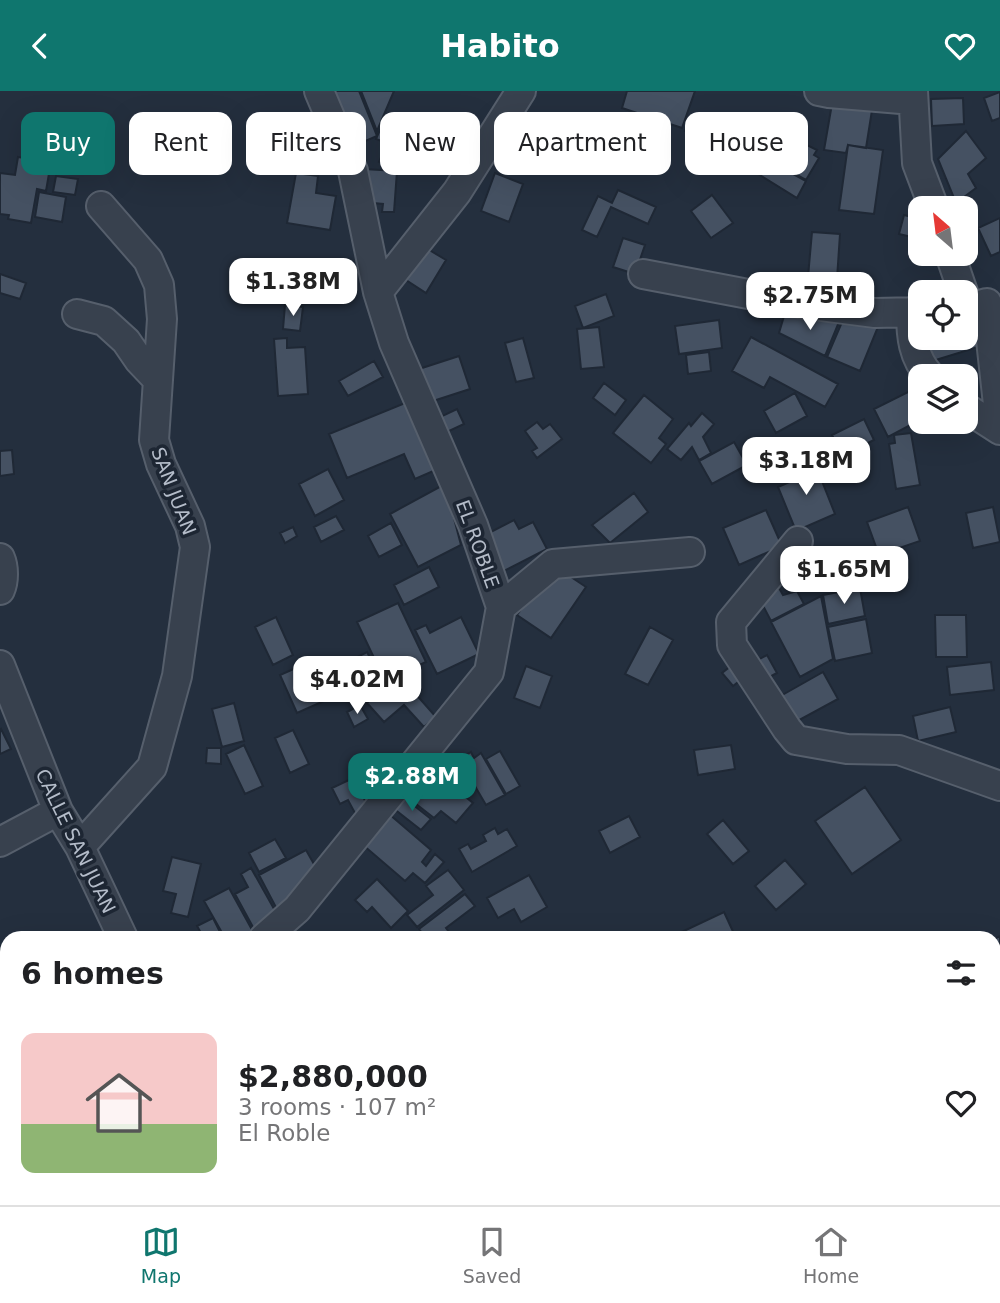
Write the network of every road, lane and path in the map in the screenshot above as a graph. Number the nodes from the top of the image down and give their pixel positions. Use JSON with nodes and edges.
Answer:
{"nodes":[{"id":1,"x":319,"y":91,"type":"edge"},
{"id":2,"x":521,"y":91,"type":"edge"},
{"id":3,"x":820,"y":91,"type":"edge"},
{"id":4,"x":913,"y":96,"type":"edge"},
{"id":5,"x":929,"y":196,"type":"edge"},
{"id":6,"x":101,"y":207,"type":"dead end"},
{"id":7,"x":643,"y":274,"type":"dead end"},
{"id":8,"x":378,"y":292,"type":"junction"},
{"id":9,"x":978,"y":303,"type":"edge"},
{"id":10,"x":908,"y":312,"type":"edge"},
{"id":11,"x":77,"y":314,"type":"dead end"},
{"id":12,"x":158,"y":380,"type":"junction"},
{"id":13,"x":978,"y":416,"type":"edge"},
{"id":14,"x":1000,"y":423,"type":"edge"},
{"id":15,"x":1000,"y":430,"type":"edge"},
{"id":16,"x":798,"y":541,"type":"dead end"},
{"id":17,"x":691,"y":552,"type":"dead end"},
{"id":18,"x":0,"y":558,"type":"edge"},
{"id":19,"x":0,"y":590,"type":"edge"},
{"id":20,"x":501,"y":607,"type":"junction"},
{"id":21,"x":0,"y":665,"type":"edge"},
{"id":22,"x":1000,"y":786,"type":"edge"},
{"id":23,"x":58,"y":811,"type":"junction"},
{"id":24,"x":0,"y":842,"type":"edge"},
{"id":25,"x":80,"y":848,"type":"junction"},
{"id":26,"x":120,"y":931,"type":"edge"},
{"id":27,"x":272,"y":931,"type":"edge"}],
"edges":[{"from":1,"to":8,"type":"street","name":"EL ROBLE"},
{"from":2,"to":8,"type":"street"},
{"from":3,"to":4,"type":"street"},
{"from":4,"to":5,"type":"street"},
{"from":6,"to":12,"type":"street","name":"SAN JUAN"},
{"from":7,"to":10,"type":"street"},
{"from":8,"to":20,"type":"street","name":"EL ROBLE"},
{"from":9,"to":14,"type":"street"},
{"from":11,"to":12,"type":"street"},
{"from":12,"to":25,"type":"street","name":"SAN JUAN"},
{"from":13,"to":15,"type":"street"},
{"from":16,"to":22,"type":"street"},
{"from":17,"to":20,"type":"street"},
{"from":18,"to":19,"type":"street"},
{"from":20,"to":27,"type":"street","name":"EL ROBLE"},
{"from":21,"to":23,"type":"street","name":"CALLE SAN JUAN"},
{"from":23,"to":24,"type":"street"},
{"from":23,"to":25,"type":"street","name":"CALLE SAN JUAN"},
{"from":25,"to":26,"type":"street","name":"CALLE SAN JUAN"}]}
